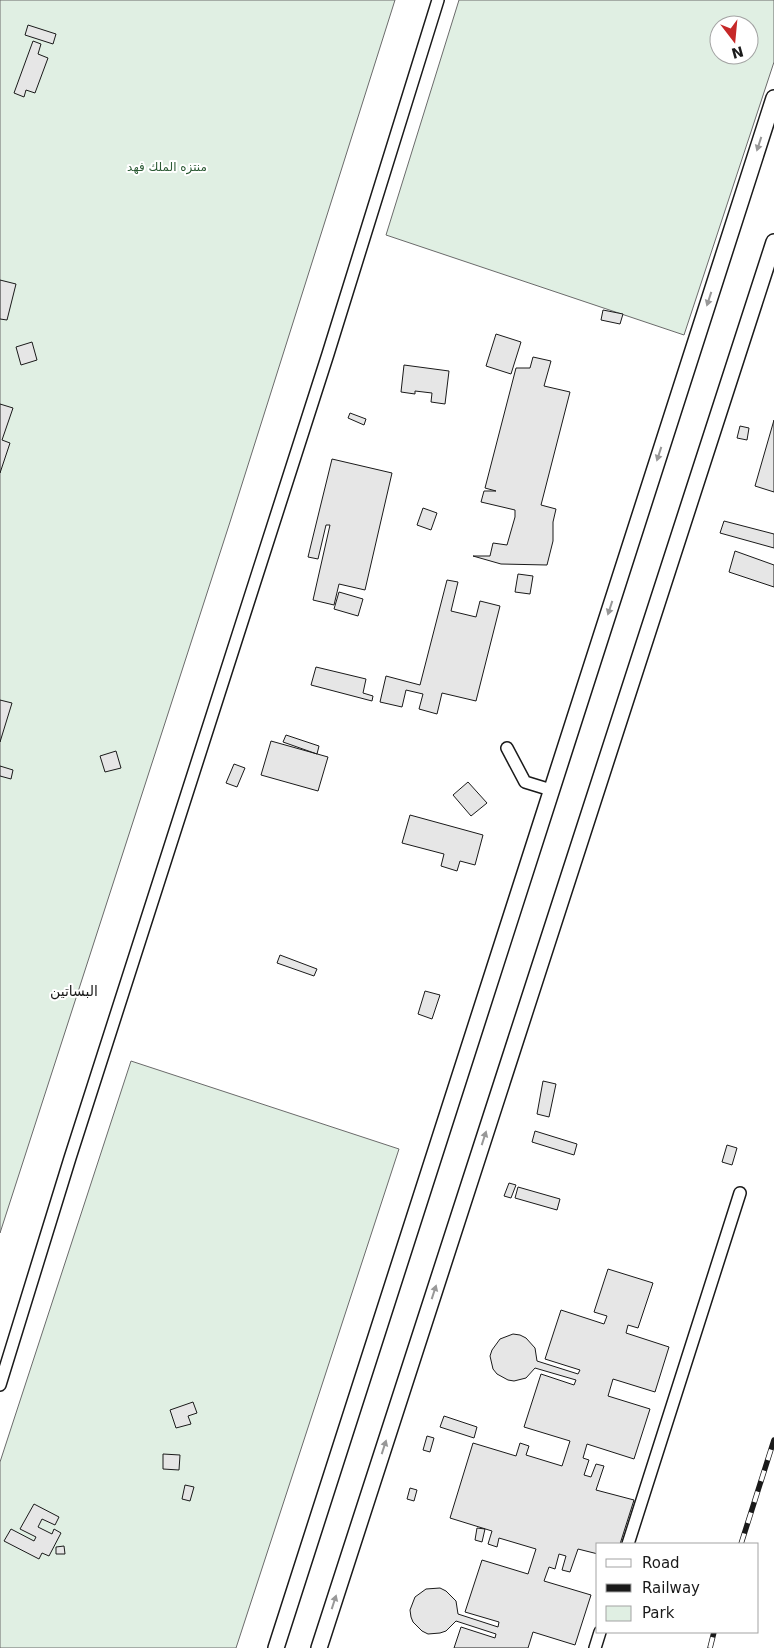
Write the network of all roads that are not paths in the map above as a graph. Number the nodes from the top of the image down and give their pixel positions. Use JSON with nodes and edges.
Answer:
{"nodes":[{"id":1,"x":438,"y":0,"type":"edge"},
{"id":2,"x":774,"y":98,"type":"edge"},
{"id":3,"x":774,"y":242,"type":"edge"},
{"id":4,"x":507,"y":748,"type":"dead end"},
{"id":5,"x":551,"y":790,"type":"junction"},
{"id":6,"x":740,"y":1193,"type":"dead end"},
{"id":7,"x":0,"y":1385,"type":"edge"},
{"id":8,"x":628,"y":1543,"type":"edge"},
{"id":9,"x":600,"y":1633,"type":"edge"},
{"id":10,"x":276,"y":1648,"type":"edge"},
{"id":11,"x":319,"y":1648,"type":"edge"},
{"id":12,"x":595,"y":1648,"type":"edge"}],
"edges":[{"from":1,"to":7,"type":"street"},
{"from":2,"to":5,"type":"street","one_way":true},
{"from":11,"to":3,"type":"street","one_way":true},
{"from":4,"to":5,"type":"street"},
{"from":5,"to":10,"type":"street"},
{"from":6,"to":8,"type":"street"},
{"from":9,"to":12,"type":"street"}]}
